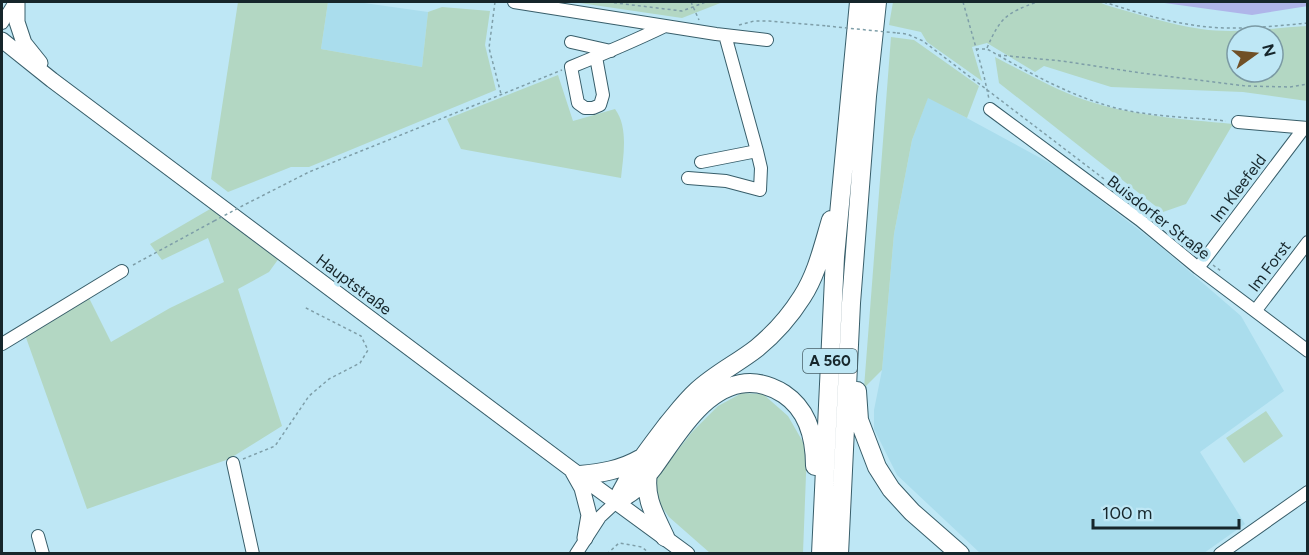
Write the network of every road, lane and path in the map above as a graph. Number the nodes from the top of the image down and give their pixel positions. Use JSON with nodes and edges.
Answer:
{"nodes":[{"id":1,"x":16,"y":2,"type":"edge"},
{"id":2,"x":495,"y":2,"type":"edge"},
{"id":3,"x":514,"y":2,"type":"edge"},
{"id":4,"x":608,"y":2,"type":"edge"},
{"id":5,"x":691,"y":2,"type":"edge"},
{"id":6,"x":706,"y":2,"type":"edge"},
{"id":7,"x":859,"y":2,"type":"edge"},
{"id":8,"x":877,"y":2,"type":"edge"},
{"id":9,"x":963,"y":2,"type":"edge"},
{"id":10,"x":1037,"y":2,"type":"edge"},
{"id":11,"x":1104,"y":2,"type":"edge"},
{"id":12,"x":626,"y":3,"type":"edge"},
{"id":13,"x":693,"y":7,"type":"junction"},
{"id":14,"x":2,"y":23,"type":"edge"},
{"id":15,"x":1308,"y":23,"type":"edge"},
{"id":16,"x":666,"y":26,"type":"junction"},
{"id":17,"x":736,"y":26,"type":"dead end"},
{"id":18,"x":701,"y":32,"type":"junction"},
{"id":19,"x":725,"y":35,"type":"junction"},
{"id":20,"x":2,"y":40,"type":"edge"},
{"id":21,"x":767,"y":40,"type":"dead end"},
{"id":22,"x":571,"y":42,"type":"dead end"},
{"id":23,"x":987,"y":49,"type":"junction"},
{"id":24,"x":976,"y":50,"type":"junction"},
{"id":25,"x":612,"y":51,"type":"junction"},
{"id":26,"x":998,"y":55,"type":"junction"},
{"id":27,"x":596,"y":57,"type":"junction"},
{"id":28,"x":571,"y":67,"type":"junction"},
{"id":29,"x":52,"y":80,"type":"junction"},
{"id":30,"x":1308,"y":84,"type":"edge"},
{"id":31,"x":501,"y":94,"type":"junction"},
{"id":32,"x":990,"y":109,"type":"dead end"},
{"id":33,"x":1238,"y":122,"type":"joint"},
{"id":34,"x":1306,"y":128,"type":"edge"},
{"id":35,"x":757,"y":151,"type":"junction"},
{"id":36,"x":701,"y":162,"type":"dead end"},
{"id":37,"x":688,"y":178,"type":"dead end"},
{"id":38,"x":842,"y":187,"type":"junction"},
{"id":39,"x":1308,"y":242,"type":"edge"},
{"id":40,"x":1198,"y":268,"type":"junction"},
{"id":41,"x":122,"y":271,"type":"joint"},
{"id":42,"x":851,"y":303,"type":"junction"},
{"id":43,"x":304,"y":307,"type":"dead end"},
{"id":44,"x":1256,"y":310,"type":"junction"},
{"id":45,"x":2,"y":344,"type":"edge"},
{"id":46,"x":1308,"y":351,"type":"edge"},
{"id":47,"x":233,"y":463,"type":"joint"},
{"id":48,"x":645,"y":466,"type":"junction"},
{"id":49,"x":576,"y":472,"type":"junction"},
{"id":50,"x":1308,"y":492,"type":"edge"},
{"id":51,"x":616,"y":501,"type":"junction"},
{"id":52,"x":38,"y":536,"type":"dead end"},
{"id":53,"x":665,"y":537,"type":"junction"},
{"id":54,"x":585,"y":538,"type":"junction"},
{"id":55,"x":821,"y":545,"type":"edge"},
{"id":56,"x":43,"y":554,"type":"edge"},
{"id":57,"x":253,"y":554,"type":"edge"},
{"id":58,"x":576,"y":554,"type":"edge"},
{"id":59,"x":607,"y":554,"type":"edge"},
{"id":60,"x":650,"y":554,"type":"edge"},
{"id":61,"x":687,"y":554,"type":"edge"},
{"id":62,"x":839,"y":554,"type":"edge"},
{"id":63,"x":960,"y":554,"type":"edge"},
{"id":64,"x":1220,"y":554,"type":"edge"}],
"edges":[{"from":1,"to":14,"type":"street"},
{"from":1,"to":29,"type":"main road"},
{"from":2,"to":31,"type":"path"},
{"from":3,"to":16,"type":"street"},
{"from":4,"to":12,"type":"path"},
{"from":5,"to":13,"type":"path"},
{"from":6,"to":13,"type":"path"},
{"from":7,"to":38,"type":"highway","number":"A 560"},
{"from":8,"to":42,"type":"highway","number":"A 560"},
{"from":9,"to":24,"type":"path"},
{"from":10,"to":23,"type":"path"},
{"from":11,"to":15,"type":"path"},
{"from":12,"to":13,"type":"path"},
{"from":13,"to":18,"type":"path"},
{"from":16,"to":18,"type":"street"},
{"from":16,"to":25,"type":"street"},
{"from":17,"to":24,"type":"path","bridge":true},
{"from":18,"to":19,"type":"street"},
{"from":19,"to":21,"type":"street"},
{"from":19,"to":35,"type":"street"},
{"from":20,"to":29,"type":"main road","name":"Hauptstraße"},
{"from":22,"to":25,"type":"street"},
{"from":23,"to":24,"type":"path"},
{"from":23,"to":26,"type":"path"},
{"from":25,"to":27,"type":"street"},
{"from":26,"to":30,"type":"path"},
{"from":26,"to":33,"type":"path"},
{"from":27,"to":28,"type":"street"},
{"from":27,"to":28,"type":"street"},
{"from":28,"to":31,"type":"path"},
{"from":29,"to":49,"type":"main road","name":"Hauptstraße"},
{"from":31,"to":41,"type":"path","bridge":true},
{"from":32,"to":40,"type":"street","name":"Buisdorfer Straße"},
{"from":33,"to":34,"type":"street"},
{"from":34,"to":40,"type":"street","name":"Im Kleefeld"},
{"from":35,"to":36,"type":"street"},
{"from":35,"to":37,"type":"street"},
{"from":38,"to":48,"type":"highway"},
{"from":38,"to":55,"type":"highway","number":"A 560"},
{"from":39,"to":44,"type":"street","name":"Im Forst"},
{"from":40,"to":44,"type":"street","name":"Buisdorfer Straße"},
{"from":41,"to":45,"type":"street"},
{"from":42,"to":62,"type":"highway","number":"A 560"},
{"from":42,"to":63,"type":"highway"},
{"from":43,"to":47,"type":"path"},
{"from":44,"to":46,"type":"street","name":"Buisdorfer Straße"},
{"from":47,"to":57,"type":"street"},
{"from":48,"to":49,"type":"highway"},
{"from":48,"to":51,"type":"highway"},
{"from":48,"to":53,"type":"highway"},
{"from":48,"to":55,"type":"highway"},
{"from":49,"to":51,"type":"main road","name":"Hauptstraße"},
{"from":49,"to":54,"type":"main road"},
{"from":50,"to":64,"type":"street"},
{"from":51,"to":53,"type":"main road","name":"Hauptstraße"},
{"from":51,"to":54,"type":"street"},
{"from":52,"to":56,"type":"street"},
{"from":53,"to":61,"type":"main road","name":"Hauptstraße"},
{"from":54,"to":58,"type":"street"},
{"from":59,"to":60,"type":"path"}]}
